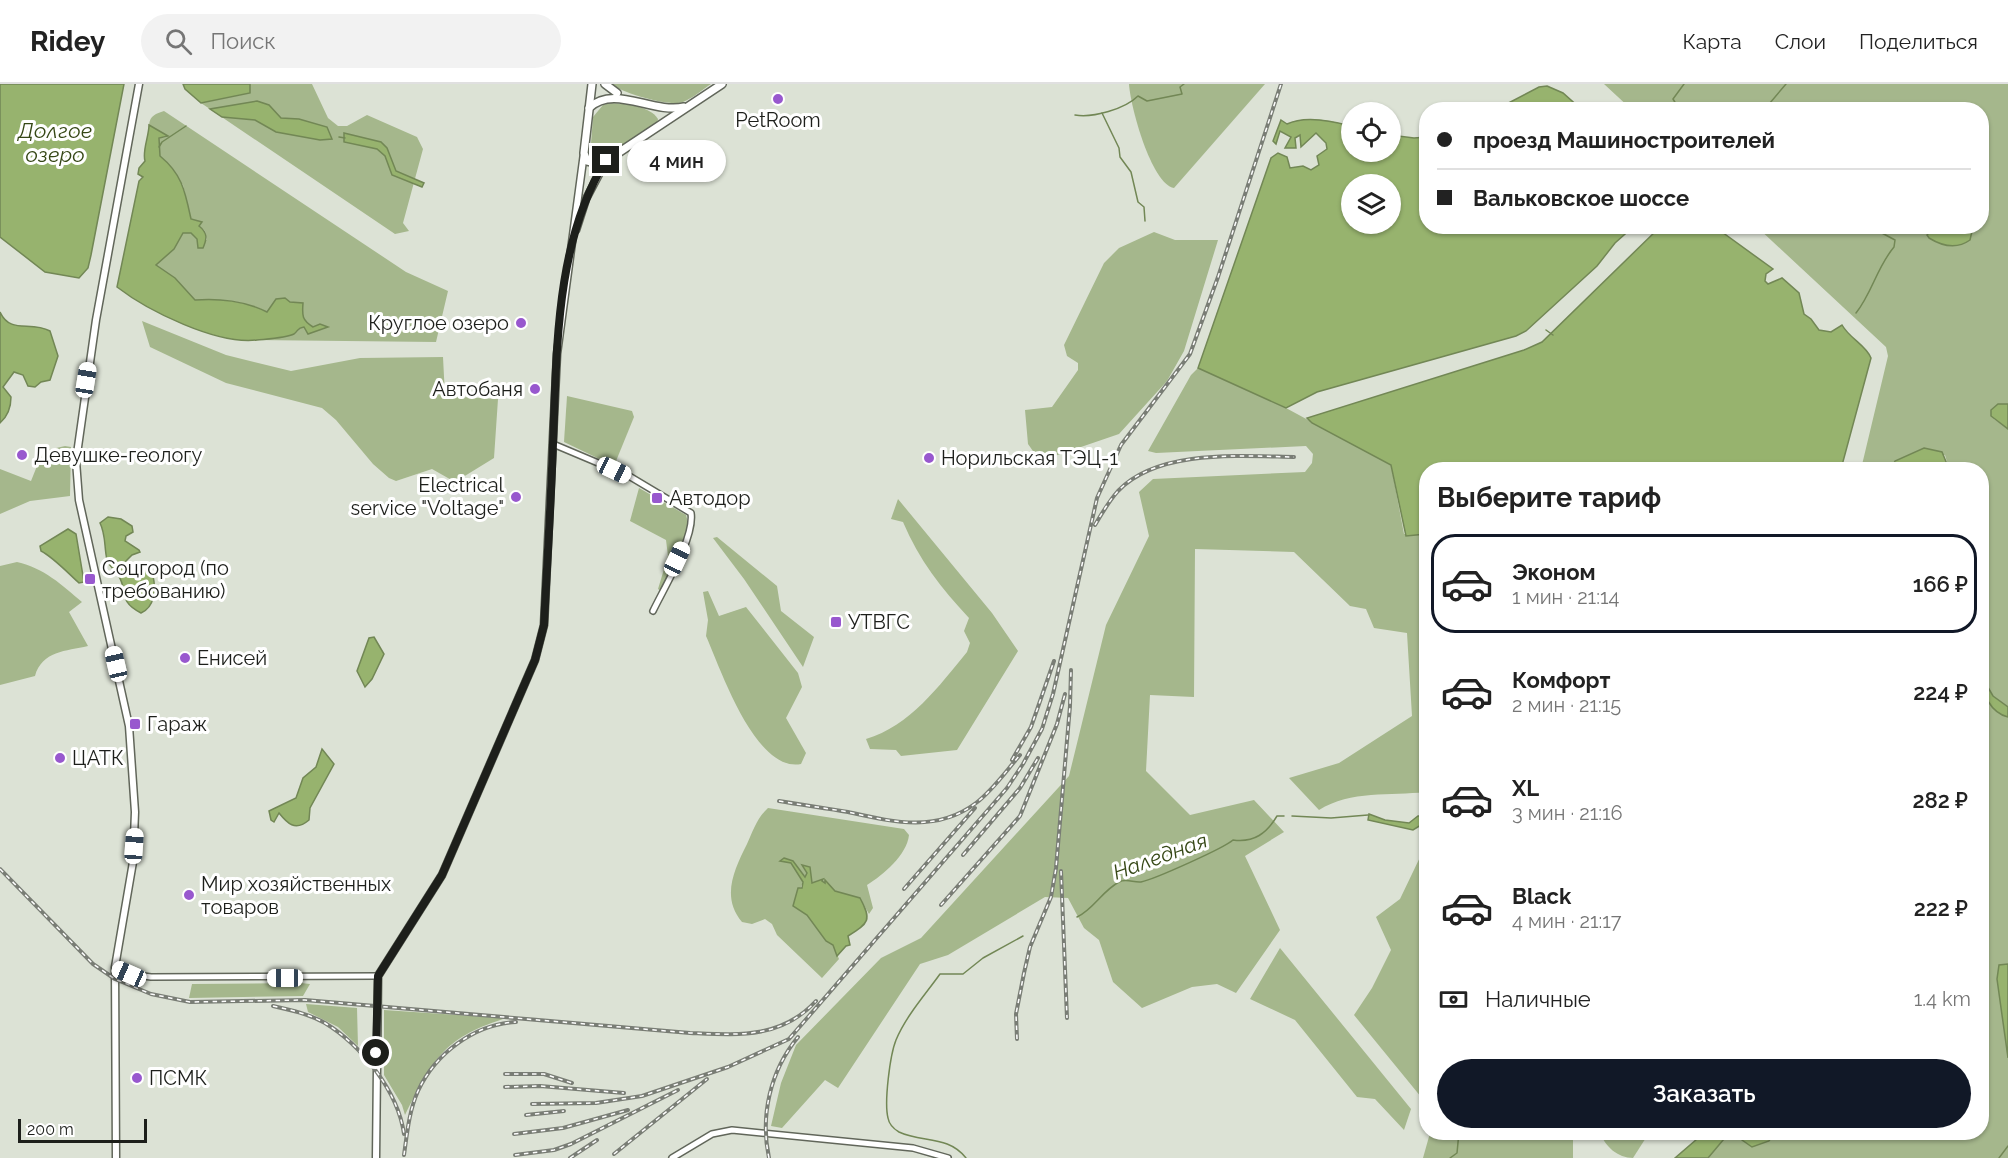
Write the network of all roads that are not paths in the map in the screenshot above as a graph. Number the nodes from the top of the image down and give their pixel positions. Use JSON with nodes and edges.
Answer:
{"nodes":[{"id":1,"x":139,"y":84,"type":"edge"},
{"id":2,"x":592,"y":84,"type":"edge"},
{"id":3,"x":605,"y":84,"type":"edge"},
{"id":4,"x":722,"y":84,"type":"edge"},
{"id":5,"x":619,"y":94,"type":"junction"},
{"id":6,"x":687,"y":106,"type":"junction"},
{"id":7,"x":589,"y":108,"type":"junction"},
{"id":8,"x":662,"y":109,"type":"junction"},
{"id":9,"x":661,"y":124,"type":"junction"},
{"id":10,"x":583,"y":156,"type":"junction"},
{"id":11,"x":606,"y":160,"type":"junction"},
{"id":12,"x":573,"y":239,"type":"junction"},
{"id":13,"x":553,"y":444,"type":"junction"},
{"id":14,"x":653,"y":611,"type":"dead end"},
{"id":15,"x":115,"y":968,"type":"junction"},
{"id":16,"x":378,"y":976,"type":"junction"},
{"id":17,"x":116,"y":1158,"type":"edge"},
{"id":18,"x":376,"y":1158,"type":"edge"},
{"id":19,"x":672,"y":1158,"type":"edge"},
{"id":20,"x":948,"y":1158,"type":"edge"}],
"edges":[{"from":1,"to":15,"type":"street"},
{"from":2,"to":7,"type":"main road"},
{"from":3,"to":5,"type":"main road"},
{"from":4,"to":6,"type":"main road"},
{"from":5,"to":7,"type":"main road"},
{"from":5,"to":8,"type":"main road"},
{"from":6,"to":8,"type":"main road"},
{"from":6,"to":9,"type":"main road"},
{"from":7,"to":10,"type":"main road"},
{"from":8,"to":9,"type":"main road"},
{"from":9,"to":11,"type":"main road"},
{"from":10,"to":11,"type":"main road"},
{"from":10,"to":12,"type":"street"},
{"from":11,"to":12,"type":"street"},
{"from":12,"to":13,"type":"street"},
{"from":13,"to":14,"type":"street"},
{"from":13,"to":16,"type":"street"},
{"from":15,"to":16,"type":"street"},
{"from":15,"to":17,"type":"street"},
{"from":16,"to":18,"type":"street"},
{"from":19,"to":20,"type":"street"}]}
